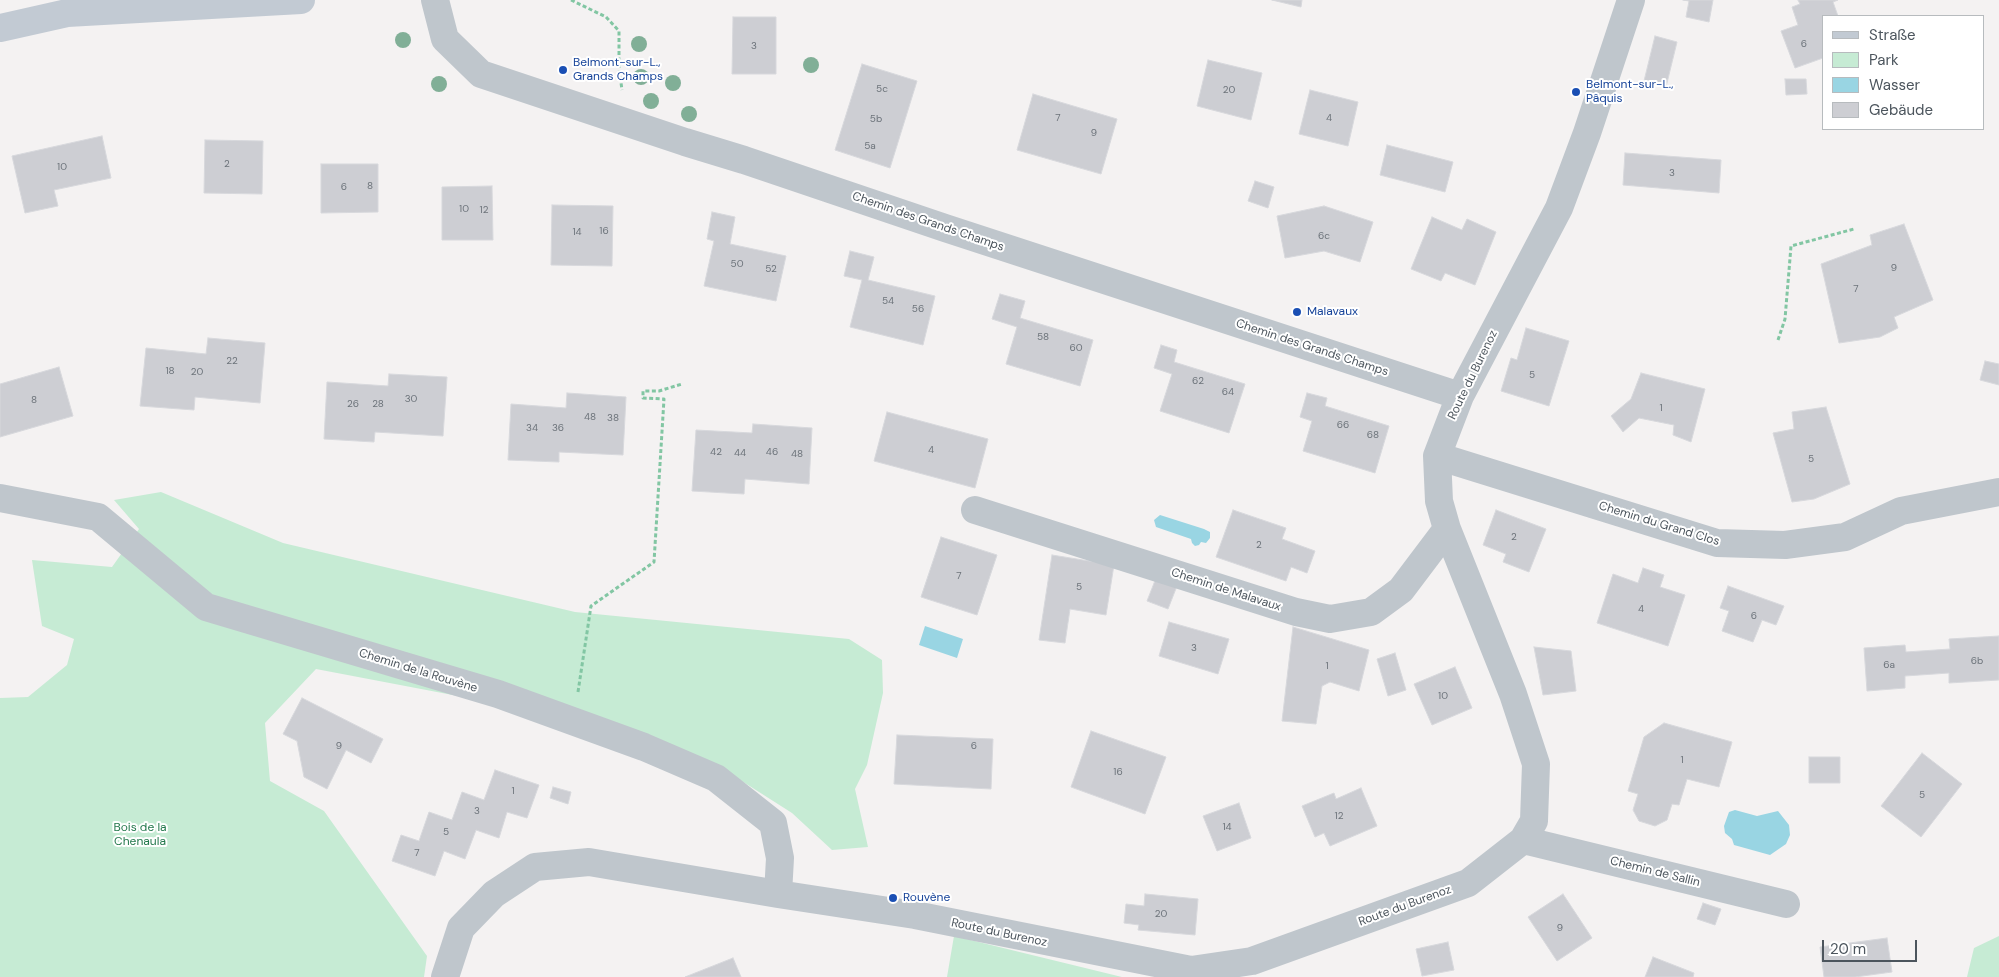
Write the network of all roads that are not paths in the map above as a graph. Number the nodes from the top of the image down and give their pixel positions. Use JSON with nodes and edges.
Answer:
{"nodes":[{"id":1,"x":301,"y":0,"type":"edge"},
{"id":2,"x":436,"y":0,"type":"edge"},
{"id":3,"x":1631,"y":0,"type":"edge"},
{"id":4,"x":0,"y":28,"type":"edge"},
{"id":5,"x":1460,"y":396,"type":"junction"},
{"id":6,"x":1437,"y":456,"type":"junction"},
{"id":7,"x":1999,"y":492,"type":"edge"},
{"id":8,"x":0,"y":498,"type":"edge"},
{"id":9,"x":975,"y":510,"type":"dead end"},
{"id":10,"x":1447,"y":529,"type":"junction"},
{"id":11,"x":1524,"y":840,"type":"junction"},
{"id":12,"x":778,"y":894,"type":"junction"},
{"id":13,"x":1786,"y":904,"type":"dead end"},
{"id":14,"x":446,"y":977,"type":"edge"}],
"edges":[{"from":1,"to":4,"type":"street"},
{"from":2,"to":5,"type":"street","name":"Chemin des Grands Champs"},
{"from":3,"to":5,"type":"street","name":"Route du Burenoz"},
{"from":5,"to":6,"type":"street","name":"Route du Burenoz"},
{"from":6,"to":7,"type":"street","name":"Chemin du Grand Clos"},
{"from":6,"to":10,"type":"street","name":"Route du Burenoz"},
{"from":8,"to":12,"type":"street","name":"Chemin de la Rouvène"},
{"from":9,"to":10,"type":"street","name":"Chemin de Malavaux"},
{"from":10,"to":11,"type":"street","name":"Route du Burenoz"},
{"from":11,"to":12,"type":"street","name":"Route du Burenoz"},
{"from":11,"to":13,"type":"street","name":"Chemin de Sallin"},
{"from":12,"to":14,"type":"street","name":"Route du Burenoz"}]}
